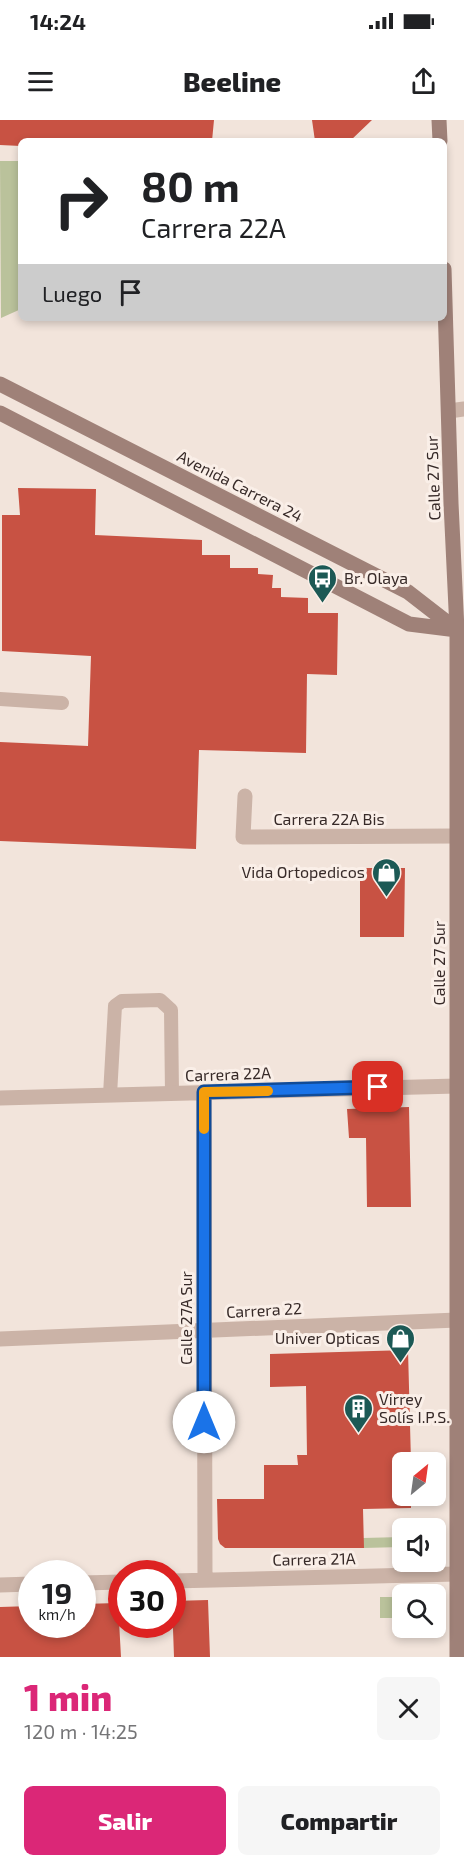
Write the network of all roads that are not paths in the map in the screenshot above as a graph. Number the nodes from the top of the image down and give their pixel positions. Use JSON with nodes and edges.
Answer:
{"nodes":[{"id":1,"x":439,"y":120,"type":"edge"},
{"id":2,"x":440,"y":138,"type":"edge"},
{"id":3,"x":447,"y":304,"type":"edge"},
{"id":4,"x":0,"y":384,"type":"edge"},
{"id":5,"x":456,"y":410,"type":"edge"},
{"id":6,"x":0,"y":413,"type":"edge"},
{"id":7,"x":461,"y":631,"type":"edge"},
{"id":8,"x":0,"y":699,"type":"edge"},
{"id":9,"x":62,"y":703,"type":"dead end"},
{"id":10,"x":245,"y":796,"type":"dead end"},
{"id":11,"x":456,"y":836,"type":"junction"},
{"id":12,"x":457,"y":1086,"type":"junction"},
{"id":13,"x":204,"y":1092,"type":"junction"},
{"id":14,"x":172,"y":1093,"type":"junction"},
{"id":15,"x":110,"y":1095,"type":"junction"},
{"id":16,"x":0,"y":1098,"type":"edge"},
{"id":17,"x":457,"y":1320,"type":"junction"},
{"id":18,"x":204,"y":1331,"type":"junction"},
{"id":19,"x":0,"y":1339,"type":"edge"},
{"id":20,"x":457,"y":1574,"type":"junction"},
{"id":21,"x":205,"y":1580,"type":"junction"},
{"id":22,"x":186,"y":1581,"type":"edge"},
{"id":23,"x":18,"y":1584,"type":"edge"},
{"id":24,"x":0,"y":1585,"type":"edge"},
{"id":25,"x":457,"y":1657,"type":"edge"}],
"edges":[{"from":1,"to":2,"type":"main road"},
{"from":3,"to":5,"type":"main road","name":"Calle 27 Sur"},
{"from":4,"to":7,"type":"main road","name":"Avenida Carrera 24"},
{"from":5,"to":7,"type":"main road","name":"Calle 27 Sur"},
{"from":6,"to":7,"type":"main road"},
{"from":7,"to":11,"type":"main road","name":"Calle 27 Sur"},
{"from":8,"to":9,"type":"lane"},
{"from":10,"to":11,"type":"street","name":"Carrera 22A Bis"},
{"from":11,"to":12,"type":"main road","name":"Calle 27 Sur"},
{"from":12,"to":13,"type":"street","name":"Carrera 22A"},
{"from":12,"to":17,"type":"main road","name":"Calle 27 Sur"},
{"from":13,"to":14,"type":"street","name":"Carrera 22A"},
{"from":13,"to":18,"type":"street","name":"Calle 27A Sur"},
{"from":14,"to":15,"type":"street","name":"Carrera 22A"},
{"from":14,"to":15,"type":"lane"},
{"from":15,"to":16,"type":"street","name":"Carrera 22A"},
{"from":17,"to":18,"type":"street","name":"Carrera 22"},
{"from":17,"to":20,"type":"main road","name":"Calle 27 Sur"},
{"from":18,"to":19,"type":"street","name":"Carrera 22"},
{"from":18,"to":21,"type":"street","name":"Calle 27A Sur"},
{"from":20,"to":21,"type":"street","name":"Carrera 21A"},
{"from":20,"to":25,"type":"main road","name":"Calle 27 Sur"},
{"from":21,"to":22,"type":"street","name":"Carrera 21A"},
{"from":23,"to":24,"type":"street"}]}
